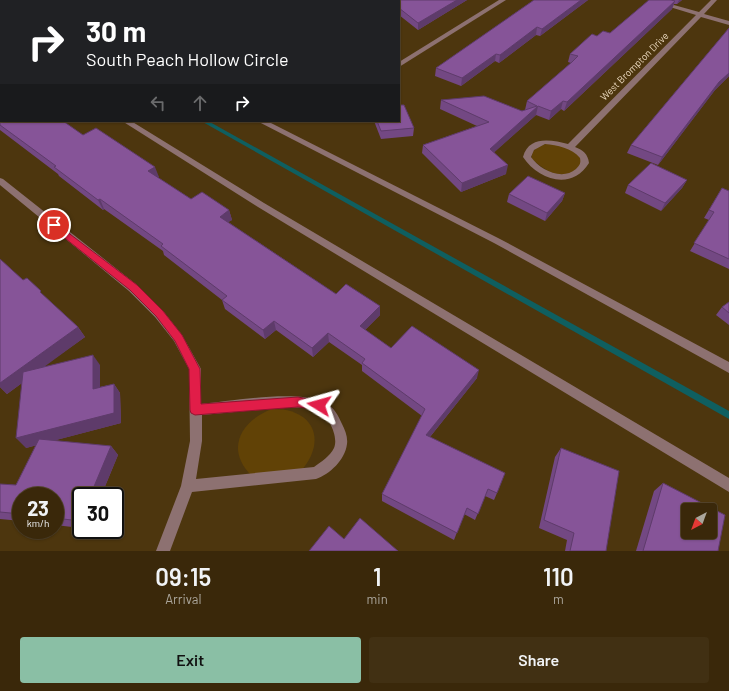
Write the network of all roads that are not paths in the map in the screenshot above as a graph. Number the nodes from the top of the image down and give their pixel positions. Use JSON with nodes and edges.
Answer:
{"nodes":[{"id":1,"x":503,"y":0,"type":"edge"},
{"id":2,"x":650,"y":0,"type":"edge"},
{"id":3,"x":714,"y":0,"type":"edge"},
{"id":4,"x":700,"y":14,"type":"junction"},
{"id":5,"x":729,"y":23,"type":"edge"},
{"id":6,"x":400,"y":64,"type":"edge"},
{"id":7,"x":128,"y":122,"type":"edge"},
{"id":8,"x":263,"y":122,"type":"edge"},
{"id":9,"x":570,"y":147,"type":"junction"},
{"id":10,"x":0,"y":181,"type":"edge"},
{"id":11,"x":729,"y":368,"type":"edge"},
{"id":12,"x":195,"y":410,"type":"junction"},
{"id":13,"x":729,"y":485,"type":"edge"},
{"id":14,"x":188,"y":486,"type":"junction"},
{"id":15,"x":163,"y":551,"type":"edge"}],
"edges":[{"from":1,"to":6,"type":"street"},
{"from":2,"to":4,"type":"street"},
{"from":3,"to":4,"type":"street","name":"West Brompton Drive"},
{"from":4,"to":5,"type":"street"},
{"from":4,"to":9,"type":"street","name":"West Brompton Drive"},
{"from":7,"to":13,"type":"street"},
{"from":8,"to":11,"type":"street"},
{"from":9,"to":9,"type":"street"},
{"from":10,"to":12,"type":"street"},
{"from":12,"to":14,"type":"street"},
{"from":12,"to":14,"type":"street"},
{"from":14,"to":15,"type":"street"}]}
